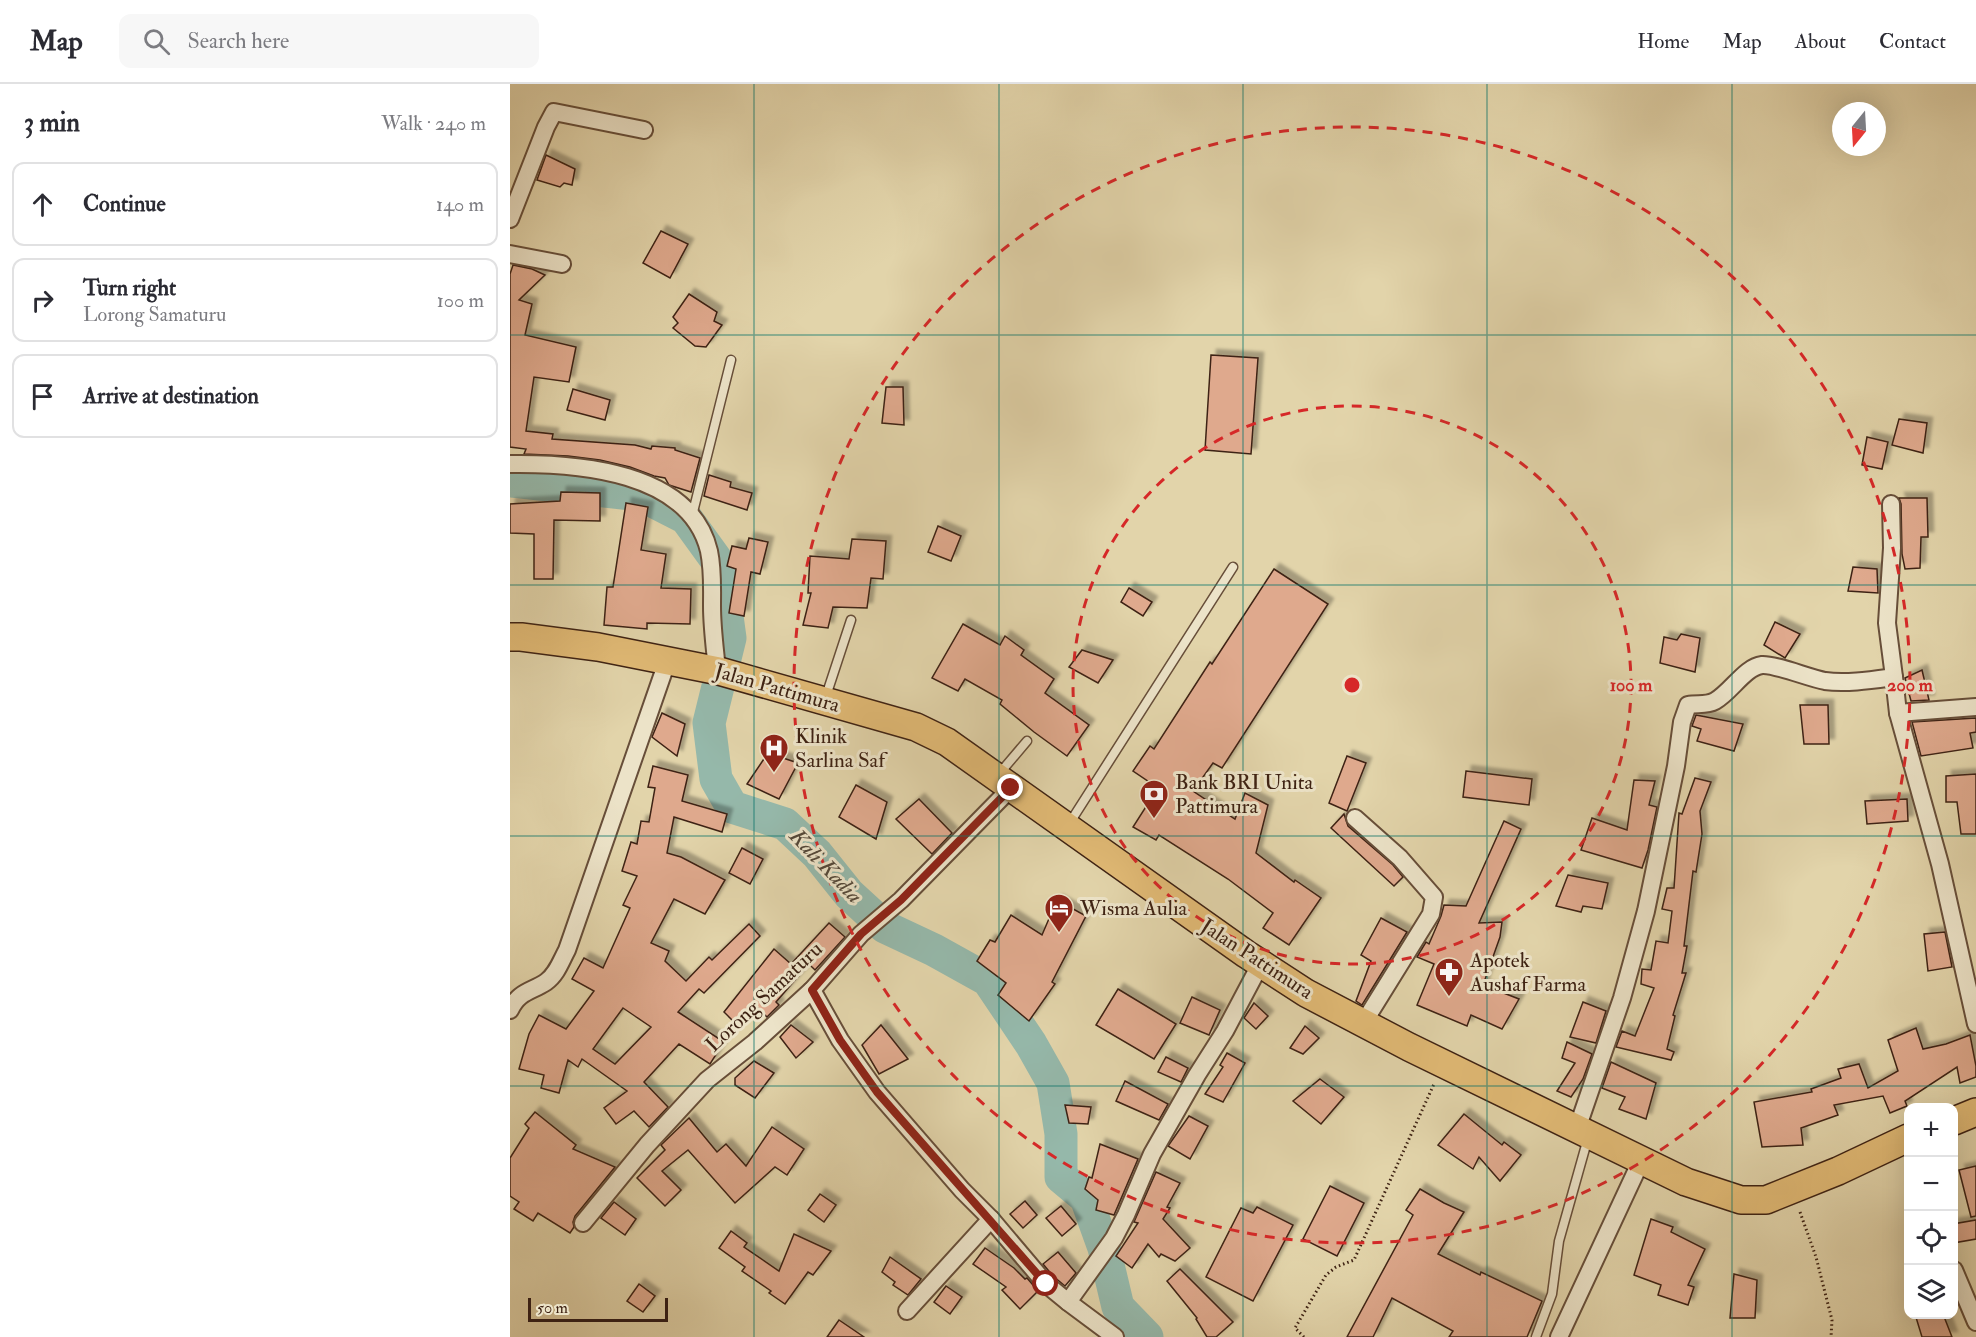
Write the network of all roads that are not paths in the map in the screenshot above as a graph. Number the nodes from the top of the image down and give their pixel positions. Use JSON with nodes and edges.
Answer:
{"nodes":[{"id":1,"x":644,"y":130,"type":"dead end"},
{"id":2,"x":510,"y":219,"type":"edge"},
{"id":3,"x":510,"y":254,"type":"edge"},
{"id":4,"x":562,"y":264,"type":"dead end"},
{"id":5,"x":731,"y":360,"type":"dead end"},
{"id":6,"x":510,"y":464,"type":"edge"},
{"id":7,"x":1891,"y":504,"type":"dead end"},
{"id":8,"x":692,"y":516,"type":"junction"},
{"id":9,"x":1233,"y":567,"type":"dead end"},
{"id":10,"x":851,"y":620,"type":"dead end"},
{"id":11,"x":510,"y":637,"type":"edge"},
{"id":12,"x":704,"y":667,"type":"junction"},
{"id":13,"x":1894,"y":677,"type":"junction"},
{"id":14,"x":824,"y":702,"type":"junction"},
{"id":15,"x":1976,"y":707,"type":"edge"},
{"id":16,"x":1898,"y":713,"type":"junction"},
{"id":17,"x":1027,"y":741,"type":"dead end"},
{"id":18,"x":1004,"y":782,"type":"junction"},
{"id":19,"x":1355,"y":818,"type":"dead end"},
{"id":20,"x":1067,"y":827,"type":"junction"},
{"id":21,"x":1261,"y":963,"type":"junction"},
{"id":22,"x":812,"y":990,"type":"junction"},
{"id":23,"x":510,"y":1010,"type":"edge"},
{"id":24,"x":1364,"y":1022,"type":"junction"},
{"id":25,"x":1976,"y":1024,"type":"edge"},
{"id":26,"x":1976,"y":1112,"type":"edge"},
{"id":27,"x":1958,"y":1119,"type":"edge"},
{"id":28,"x":1583,"y":1132,"type":"junction"},
{"id":29,"x":1904,"y":1140,"type":"edge"},
{"id":30,"x":1641,"y":1161,"type":"junction"},
{"id":31,"x":991,"y":1220,"type":"junction"},
{"id":32,"x":583,"y":1224,"type":"dead end"},
{"id":33,"x":1958,"y":1281,"type":"edge"},
{"id":34,"x":1071,"y":1296,"type":"junction"},
{"id":35,"x":907,"y":1311,"type":"dead end"},
{"id":36,"x":1976,"y":1322,"type":"edge"},
{"id":37,"x":1115,"y":1337,"type":"edge"},
{"id":38,"x":1536,"y":1337,"type":"edge"},
{"id":39,"x":1559,"y":1337,"type":"edge"}],
"edges":[{"from":1,"to":2,"type":"street"},
{"from":3,"to":4,"type":"street"},
{"from":5,"to":8,"type":"lane"},
{"from":6,"to":8,"type":"street"},
{"from":7,"to":13,"type":"street"},
{"from":8,"to":12,"type":"street"},
{"from":9,"to":20,"type":"lane"},
{"from":10,"to":14,"type":"lane"},
{"from":11,"to":12,"type":"highway","name":"Jalan Pattimura"},
{"from":12,"to":14,"type":"highway","name":"Jalan Pattimura"},
{"from":12,"to":23,"type":"street"},
{"from":13,"to":16,"type":"street"},
{"from":13,"to":28,"type":"street"},
{"from":14,"to":18,"type":"highway","name":"Jalan Pattimura"},
{"from":15,"to":16,"type":"street"},
{"from":16,"to":25,"type":"street"},
{"from":17,"to":18,"type":"lane"},
{"from":18,"to":20,"type":"highway","name":"Jalan Pattimura"},
{"from":18,"to":22,"type":"street","name":"Lorong Samaturu"},
{"from":19,"to":24,"type":"street"},
{"from":20,"to":21,"type":"highway","name":"Jalan Pattimura"},
{"from":21,"to":24,"type":"highway","name":"Jalan Pattimura"},
{"from":21,"to":34,"type":"street"},
{"from":22,"to":31,"type":"street"},
{"from":22,"to":32,"type":"street","name":"Lorong Samaturu"},
{"from":24,"to":28,"type":"highway","name":"Jalan Pattimura"},
{"from":26,"to":27,"type":"highway"},
{"from":28,"to":30,"type":"highway","name":"Jalan Pattimura"},
{"from":28,"to":38,"type":"lane"},
{"from":29,"to":30,"type":"highway","name":"Jalan Pattimura"},
{"from":30,"to":39,"type":"street"},
{"from":31,"to":34,"type":"street"},
{"from":31,"to":35,"type":"street"},
{"from":33,"to":36,"type":"street"},
{"from":34,"to":37,"type":"street"}]}
